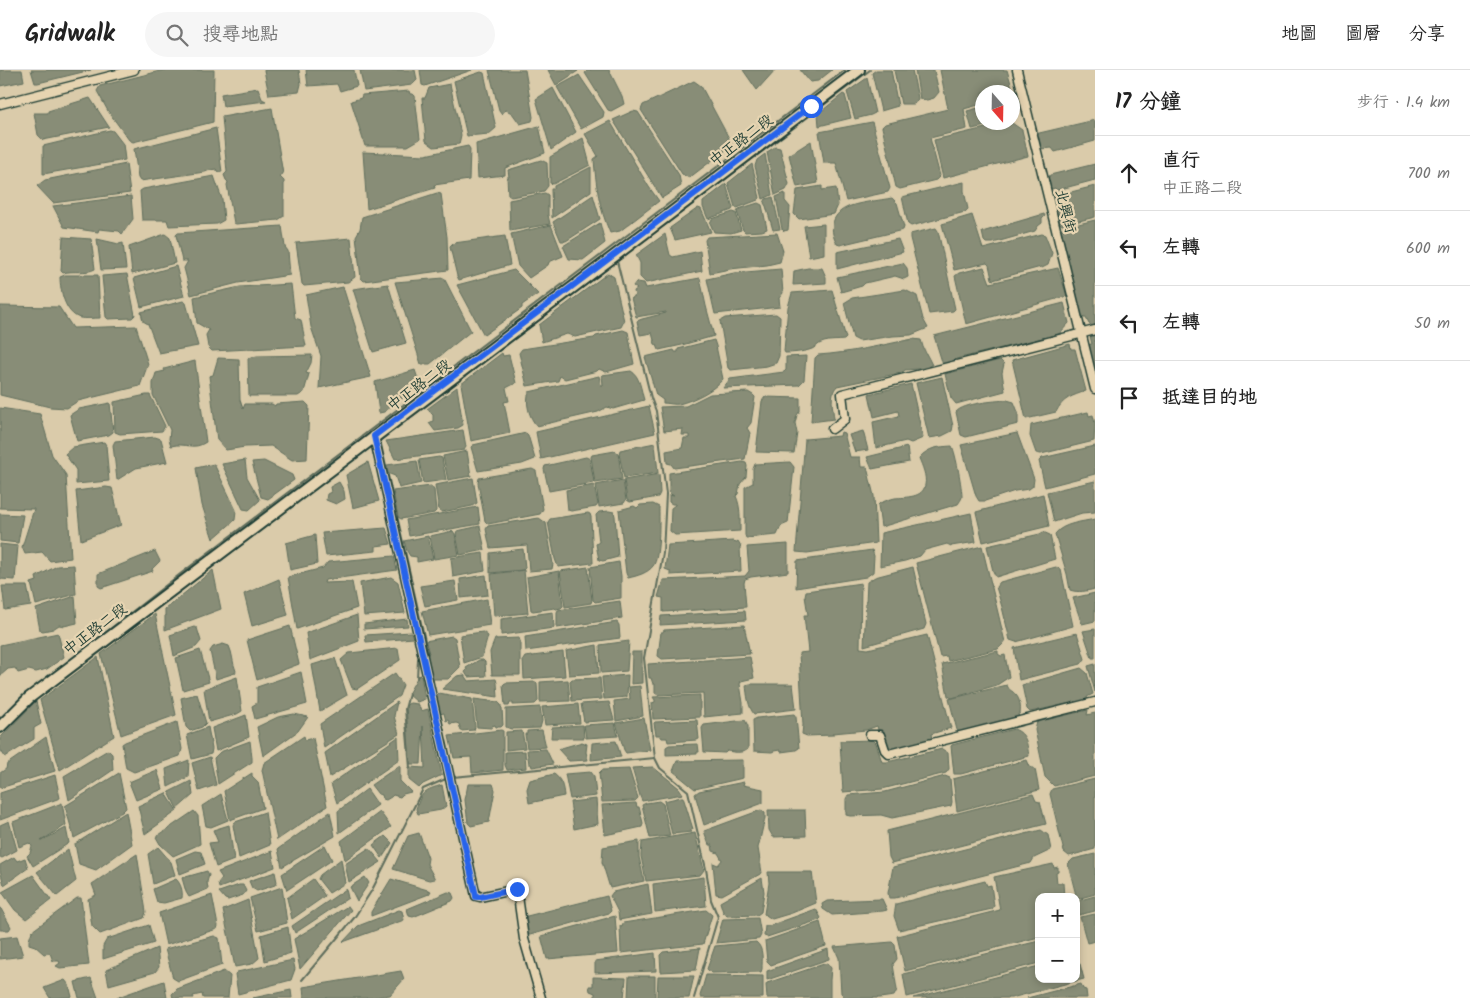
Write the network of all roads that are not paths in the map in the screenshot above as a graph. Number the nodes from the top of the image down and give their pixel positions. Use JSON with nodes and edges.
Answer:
{"nodes":[{"id":1,"x":134,"y":70,"type":"edge"},
{"id":2,"x":859,"y":70,"type":"edge"},
{"id":3,"x":1017,"y":70,"type":"edge"},
{"id":4,"x":0,"y":104,"type":"edge"},
{"id":5,"x":1095,"y":330,"type":"edge"},
{"id":6,"x":1082,"y":334,"type":"junction"},
{"id":7,"x":1095,"y":389,"type":"edge"},
{"id":8,"x":832,"y":429,"type":"dead end"},
{"id":9,"x":374,"y":436,"type":"junction"},
{"id":10,"x":1095,"y":702,"type":"edge"},
{"id":11,"x":0,"y":727,"type":"edge"},
{"id":12,"x":870,"y":735,"type":"dead end"},
{"id":13,"x":541,"y":998,"type":"edge"}],
"edges":[{"from":1,"to":4,"type":"street"},
{"from":2,"to":9,"type":"main road","name":"中正路二段"},
{"from":3,"to":6,"type":"street","name":"北興街"},
{"from":5,"to":6,"type":"street"},
{"from":6,"to":7,"type":"street","name":"北興街"},
{"from":6,"to":8,"type":"street"},
{"from":9,"to":11,"type":"main road","name":"中正路二段"},
{"from":9,"to":13,"type":"street"},
{"from":10,"to":12,"type":"street"}]}
